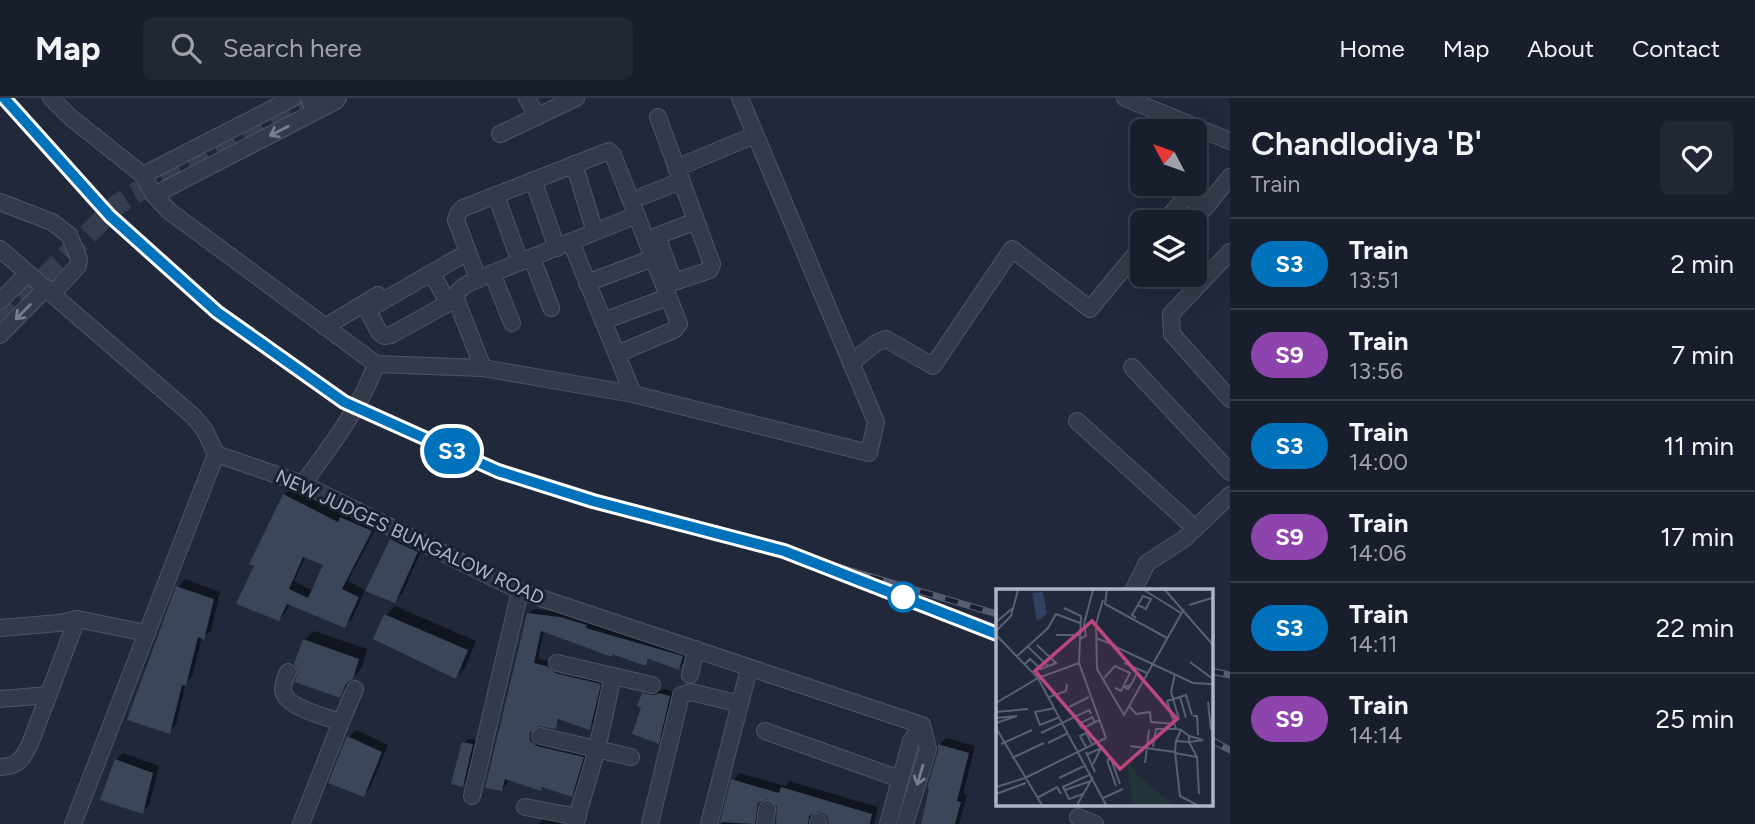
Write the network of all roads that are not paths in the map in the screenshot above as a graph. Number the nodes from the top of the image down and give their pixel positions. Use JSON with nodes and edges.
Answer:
{"nodes":[{"id":1,"x":51,"y":98,"type":"edge"},
{"id":2,"x":338,"y":98,"type":"edge"},
{"id":3,"x":527,"y":98,"type":"edge"},
{"id":4,"x":576,"y":98,"type":"edge"},
{"id":5,"x":740,"y":98,"type":"edge"},
{"id":6,"x":1125,"y":98,"type":"edge"},
{"id":7,"x":307,"y":99,"type":"edge"},
{"id":8,"x":537,"y":117,"type":"junction"},
{"id":9,"x":658,"y":117,"type":"dead end"},
{"id":10,"x":500,"y":134,"type":"dead end"},
{"id":11,"x":755,"y":135,"type":"junction"},
{"id":12,"x":1230,"y":141,"type":"edge"},
{"id":13,"x":574,"y":164,"type":"junction"},
{"id":14,"x":143,"y":174,"type":"junction"},
{"id":15,"x":679,"y":174,"type":"junction"},
{"id":16,"x":1230,"y":177,"type":"edge"},
{"id":17,"x":533,"y":180,"type":"junction"},
{"id":18,"x":154,"y":195,"type":"junction"},
{"id":19,"x":496,"y":195,"type":"junction"},
{"id":20,"x":643,"y":196,"type":"dead end"},
{"id":21,"x":0,"y":201,"type":"edge"},
{"id":22,"x":1175,"y":210,"type":"edge"},
{"id":23,"x":637,"y":215,"type":"junction"},
{"id":24,"x":696,"y":221,"type":"dead end"},
{"id":25,"x":596,"y":232,"type":"junction"},
{"id":26,"x":564,"y":245,"type":"junction"},
{"id":27,"x":0,"y":248,"type":"edge"},
{"id":28,"x":1230,"y":252,"type":"edge"},
{"id":29,"x":468,"y":253,"type":"junction"},
{"id":30,"x":653,"y":258,"type":"junction"},
{"id":31,"x":526,"y":260,"type":"junction"},
{"id":32,"x":1130,"y":261,"type":"edge"},
{"id":33,"x":427,"y":271,"type":"junction"},
{"id":34,"x":28,"y":273,"type":"junction"},
{"id":35,"x":485,"y":276,"type":"junction"},
{"id":36,"x":587,"y":282,"type":"junction"},
{"id":37,"x":49,"y":291,"type":"junction"},
{"id":38,"x":668,"y":297,"type":"junction"},
{"id":39,"x":0,"y":301,"type":"edge"},
{"id":40,"x":452,"y":301,"type":"junction"},
{"id":41,"x":551,"y":308,"type":"dead end"},
{"id":42,"x":603,"y":321,"type":"junction"},
{"id":43,"x":512,"y":323,"type":"dead end"},
{"id":44,"x":325,"y":327,"type":"junction"},
{"id":45,"x":0,"y":335,"type":"edge"},
{"id":46,"x":617,"y":354,"type":"junction"},
{"id":47,"x":851,"y":363,"type":"junction"},
{"id":48,"x":376,"y":364,"type":"junction"},
{"id":49,"x":1132,"y":367,"type":"dead end"},
{"id":50,"x":483,"y":368,"type":"junction"},
{"id":51,"x":633,"y":394,"type":"junction"},
{"id":52,"x":1230,"y":399,"type":"edge"},
{"id":53,"x":1077,"y":421,"type":"dead end"},
{"id":54,"x":215,"y":454,"type":"junction"},
{"id":55,"x":1230,"y":472,"type":"edge"},
{"id":56,"x":303,"y":484,"type":"junction"},
{"id":57,"x":1230,"y":495,"type":"edge"},
{"id":58,"x":1195,"y":528,"type":"junction"},
{"id":59,"x":1134,"y":589,"type":"edge"},
{"id":60,"x":520,"y":591,"type":"junction"},
{"id":61,"x":77,"y":619,"type":"junction"},
{"id":62,"x":0,"y":628,"type":"edge"},
{"id":63,"x":146,"y":634,"type":"junction"},
{"id":64,"x":696,"y":649,"type":"junction"},
{"id":65,"x":557,"y":663,"type":"dead end"},
{"id":66,"x":749,"y":669,"type":"junction"},
{"id":67,"x":288,"y":672,"type":"dead end"},
{"id":68,"x":690,"y":675,"type":"dead end"},
{"id":69,"x":612,"y":676,"type":"junction"},
{"id":70,"x":652,"y":685,"type":"dead end"},
{"id":71,"x":355,"y":689,"type":"dead end"},
{"id":72,"x":48,"y":695,"type":"junction"},
{"id":73,"x":0,"y":699,"type":"edge"},
{"id":74,"x":740,"y":704,"type":"junction"},
{"id":75,"x":341,"y":722,"type":"junction"},
{"id":76,"x":922,"y":725,"type":"junction"},
{"id":77,"x":765,"y":732,"type":"dead end"},
{"id":78,"x":540,"y":736,"type":"dead end"},
{"id":79,"x":597,"y":749,"type":"junction"},
{"id":80,"x":631,"y":757,"type":"dead end"},
{"id":81,"x":0,"y":767,"type":"edge"},
{"id":82,"x":900,"y":779,"type":"junction"},
{"id":83,"x":472,"y":796,"type":"dead end"},
{"id":84,"x":525,"y":807,"type":"dead end"},
{"id":85,"x":1078,"y":817,"type":"dead end"},
{"id":86,"x":576,"y":821,"type":"edge"},
{"id":87,"x":73,"y":824,"type":"edge"},
{"id":88,"x":301,"y":824,"type":"edge"},
{"id":89,"x":649,"y":824,"type":"edge"},
{"id":90,"x":709,"y":824,"type":"edge"},
{"id":91,"x":888,"y":824,"type":"edge"},
{"id":92,"x":905,"y":824,"type":"edge"},
{"id":93,"x":1095,"y":824,"type":"edge"}],
"edges":[{"from":1,"to":14,"type":"street"},
{"from":2,"to":18,"type":"street","one_way":true},
{"from":3,"to":8,"type":"street"},
{"from":4,"to":8,"type":"street"},
{"from":5,"to":11,"type":"street"},
{"from":6,"to":12,"type":"street"},
{"from":7,"to":14,"type":"street"},
{"from":8,"to":10,"type":"street"},
{"from":9,"to":15,"type":"street"},
{"from":11,"to":15,"type":"street"},
{"from":11,"to":47,"type":"street"},
{"from":13,"to":17,"type":"street"},
{"from":13,"to":23,"type":"street"},
{"from":13,"to":25,"type":"street"},
{"from":14,"to":18,"type":"street"},
{"from":15,"to":20,"type":"street"},
{"from":15,"to":24,"type":"street"},
{"from":16,"to":22,"type":"street"},
{"from":17,"to":19,"type":"street"},
{"from":17,"to":26,"type":"street"},
{"from":18,"to":44,"type":"street"},
{"from":19,"to":29,"type":"street"},
{"from":19,"to":31,"type":"street"},
{"from":21,"to":37,"type":"street"},
{"from":23,"to":25,"type":"street"},
{"from":23,"to":30,"type":"street"},
{"from":25,"to":26,"type":"street"},
{"from":26,"to":31,"type":"street"},
{"from":26,"to":36,"type":"street"},
{"from":27,"to":34,"type":"street"},
{"from":28,"to":52,"type":"street"},
{"from":29,"to":33,"type":"street"},
{"from":29,"to":35,"type":"street"},
{"from":30,"to":36,"type":"street"},
{"from":30,"to":38,"type":"street"},
{"from":31,"to":35,"type":"street"},
{"from":31,"to":41,"type":"street"},
{"from":32,"to":47,"type":"street"},
{"from":33,"to":40,"type":"street"},
{"from":33,"to":40,"type":"street"},
{"from":33,"to":44,"type":"street"},
{"from":34,"to":37,"type":"street"},
{"from":34,"to":39,"type":"street"},
{"from":35,"to":40,"type":"street"},
{"from":35,"to":43,"type":"street"},
{"from":36,"to":42,"type":"street"},
{"from":37,"to":45,"type":"street","one_way":true},
{"from":37,"to":54,"type":"street"},
{"from":38,"to":42,"type":"street"},
{"from":38,"to":46,"type":"street"},
{"from":40,"to":50,"type":"street"},
{"from":42,"to":46,"type":"street"},
{"from":44,"to":48,"type":"street"},
{"from":46,"to":51,"type":"street"},
{"from":47,"to":51,"type":"street"},
{"from":48,"to":50,"type":"street"},
{"from":48,"to":56,"type":"street"},
{"from":49,"to":55,"type":"street"},
{"from":50,"to":51,"type":"street"},
{"from":53,"to":58,"type":"street"},
{"from":54,"to":56,"type":"street","name":"NEW JUDGES BUNGALOW ROAD"},
{"from":54,"to":63,"type":"street"},
{"from":56,"to":60,"type":"street","name":"NEW JUDGES BUNGALOW ROAD"},
{"from":57,"to":58,"type":"street"},
{"from":58,"to":59,"type":"street"},
{"from":60,"to":64,"type":"street","name":"NEW JUDGES BUNGALOW ROAD"},
{"from":60,"to":83,"type":"street"},
{"from":61,"to":62,"type":"street"},
{"from":61,"to":63,"type":"street"},
{"from":61,"to":72,"type":"street"},
{"from":63,"to":87,"type":"street"},
{"from":64,"to":66,"type":"street","name":"NEW JUDGES BUNGALOW ROAD"},
{"from":64,"to":68,"type":"street"},
{"from":65,"to":69,"type":"street"},
{"from":66,"to":74,"type":"street"},
{"from":66,"to":76,"type":"street","name":"NEW JUDGES BUNGALOW ROAD"},
{"from":67,"to":75,"type":"street"},
{"from":69,"to":70,"type":"street"},
{"from":69,"to":79,"type":"street"},
{"from":71,"to":75,"type":"street"},
{"from":72,"to":73,"type":"street"},
{"from":72,"to":81,"type":"street"},
{"from":74,"to":89,"type":"street"},
{"from":74,"to":90,"type":"street"},
{"from":75,"to":88,"type":"street"},
{"from":76,"to":82,"type":"street"},
{"from":76,"to":92,"type":"street","one_way":true},
{"from":77,"to":82,"type":"street"},
{"from":78,"to":79,"type":"street"},
{"from":79,"to":80,"type":"street"},
{"from":79,"to":86,"type":"street"},
{"from":82,"to":91,"type":"street"},
{"from":84,"to":86,"type":"street"},
{"from":85,"to":93,"type":"street"}]}
